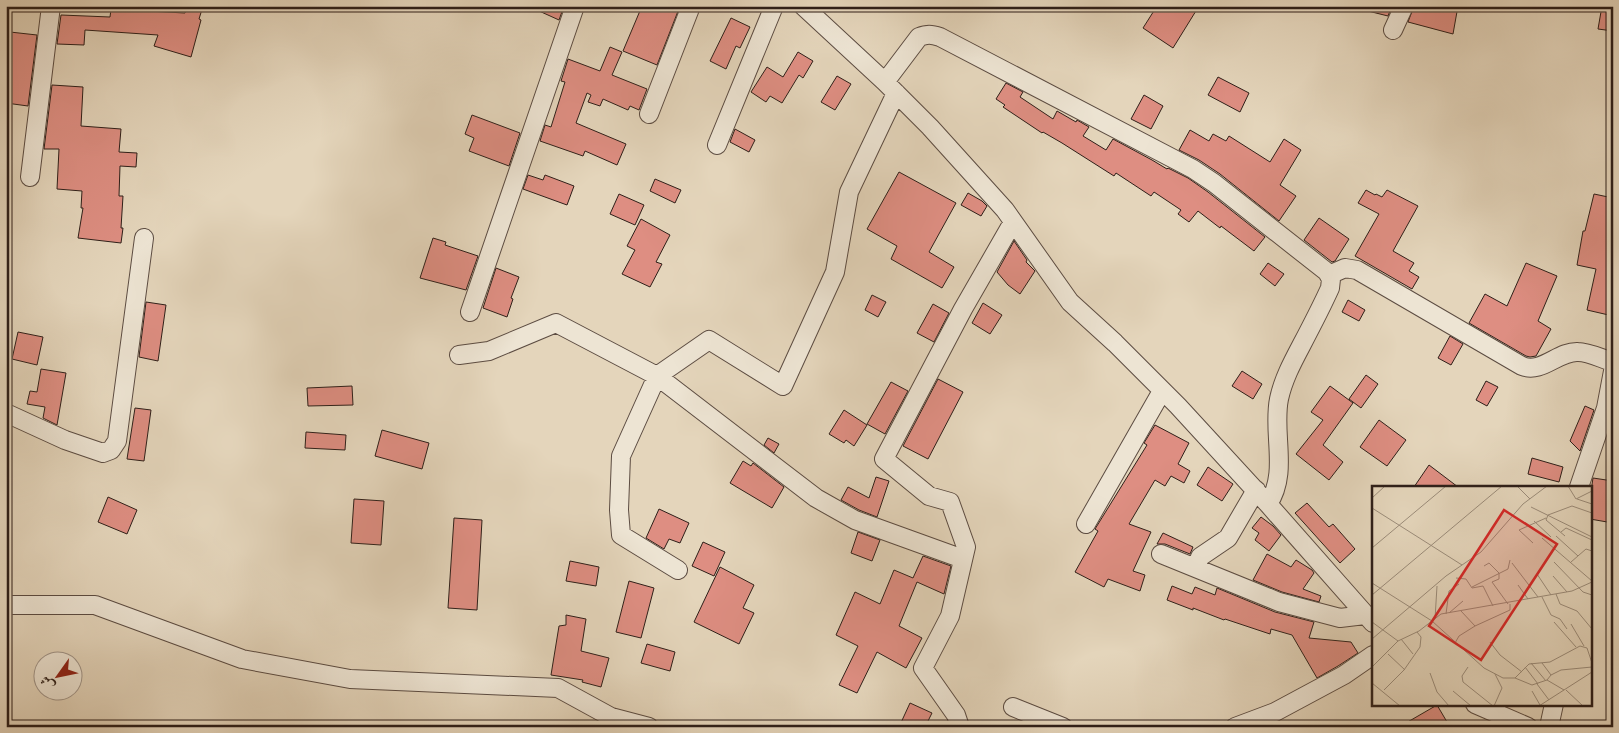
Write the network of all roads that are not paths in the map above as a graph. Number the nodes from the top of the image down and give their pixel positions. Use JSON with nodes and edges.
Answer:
{"nodes":[{"id":1,"x":51,"y":6,"type":"edge"},
{"id":2,"x":574,"y":6,"type":"edge"},
{"id":3,"x":691,"y":6,"type":"edge"},
{"id":4,"x":774,"y":6,"type":"edge"},
{"id":5,"x":803,"y":6,"type":"edge"},
{"id":6,"x":1404,"y":6,"type":"edge"},
{"id":7,"x":1393,"y":30,"type":"dead end"},
{"id":8,"x":891,"y":87,"type":"junction"},
{"id":9,"x":649,"y":114,"type":"dead end"},
{"id":10,"x":717,"y":144,"type":"dead end"},
{"id":11,"x":30,"y":177,"type":"dead end"},
{"id":12,"x":1013,"y":222,"type":"junction"},
{"id":13,"x":144,"y":238,"type":"dead end"},
{"id":14,"x":1329,"y":275,"type":"junction"},
{"id":15,"x":470,"y":312,"type":"dead end"},
{"id":16,"x":459,"y":355,"type":"dead end"},
{"id":17,"x":1613,"y":362,"type":"edge"},
{"id":18,"x":1613,"y":371,"type":"edge"},
{"id":19,"x":657,"y":376,"type":"junction"},
{"id":20,"x":1162,"y":391,"type":"junction"},
{"id":21,"x":6,"y":413,"type":"edge"},
{"id":22,"x":1579,"y":486,"type":"edge"},
{"id":23,"x":1256,"y":490,"type":"junction"},
{"id":24,"x":1268,"y":504,"type":"junction"},
{"id":25,"x":1086,"y":524,"type":"dead end"},
{"id":26,"x":1161,"y":554,"type":"dead end"},
{"id":27,"x":963,"y":559,"type":"junction"},
{"id":28,"x":1196,"y":568,"type":"junction"},
{"id":29,"x":678,"y":570,"type":"dead end"},
{"id":30,"x":6,"y":605,"type":"edge"},
{"id":31,"x":1369,"y":619,"type":"edge"},
{"id":32,"x":1372,"y":655,"type":"edge"},
{"id":33,"x":1478,"y":706,"type":"edge"},
{"id":34,"x":1554,"y":706,"type":"edge"},
{"id":35,"x":1013,"y":707,"type":"dead end"},
{"id":36,"x":1506,"y":723,"type":"edge"},
{"id":37,"x":649,"y":727,"type":"edge"},
{"id":38,"x":960,"y":727,"type":"edge"},
{"id":39,"x":1062,"y":727,"type":"edge"},
{"id":40,"x":1235,"y":727,"type":"edge"},
{"id":41,"x":1528,"y":727,"type":"edge"},
{"id":42,"x":1549,"y":727,"type":"edge"}],
"edges":[{"from":1,"to":11,"type":"street"},
{"from":2,"to":15,"type":"street"},
{"from":3,"to":9,"type":"street"},
{"from":4,"to":10,"type":"street"},
{"from":5,"to":8,"type":"street"},
{"from":6,"to":7,"type":"street"},
{"from":8,"to":12,"type":"street"},
{"from":8,"to":14,"type":"street"},
{"from":8,"to":19,"type":"street"},
{"from":12,"to":20,"type":"street"},
{"from":12,"to":27,"type":"street"},
{"from":13,"to":21,"type":"street"},
{"from":14,"to":17,"type":"street"},
{"from":14,"to":24,"type":"street"},
{"from":16,"to":19,"type":"street"},
{"from":18,"to":22,"type":"street"},
{"from":19,"to":27,"type":"street"},
{"from":19,"to":29,"type":"street"},
{"from":20,"to":23,"type":"street"},
{"from":20,"to":25,"type":"street"},
{"from":23,"to":24,"type":"street"},
{"from":23,"to":28,"type":"street"},
{"from":24,"to":31,"type":"street"},
{"from":26,"to":28,"type":"street"},
{"from":27,"to":38,"type":"street"},
{"from":28,"to":31,"type":"street"},
{"from":30,"to":37,"type":"street"},
{"from":32,"to":40,"type":"street"},
{"from":33,"to":36,"type":"street"},
{"from":34,"to":42,"type":"street"},
{"from":35,"to":39,"type":"street"},
{"from":36,"to":41,"type":"street"}]}
